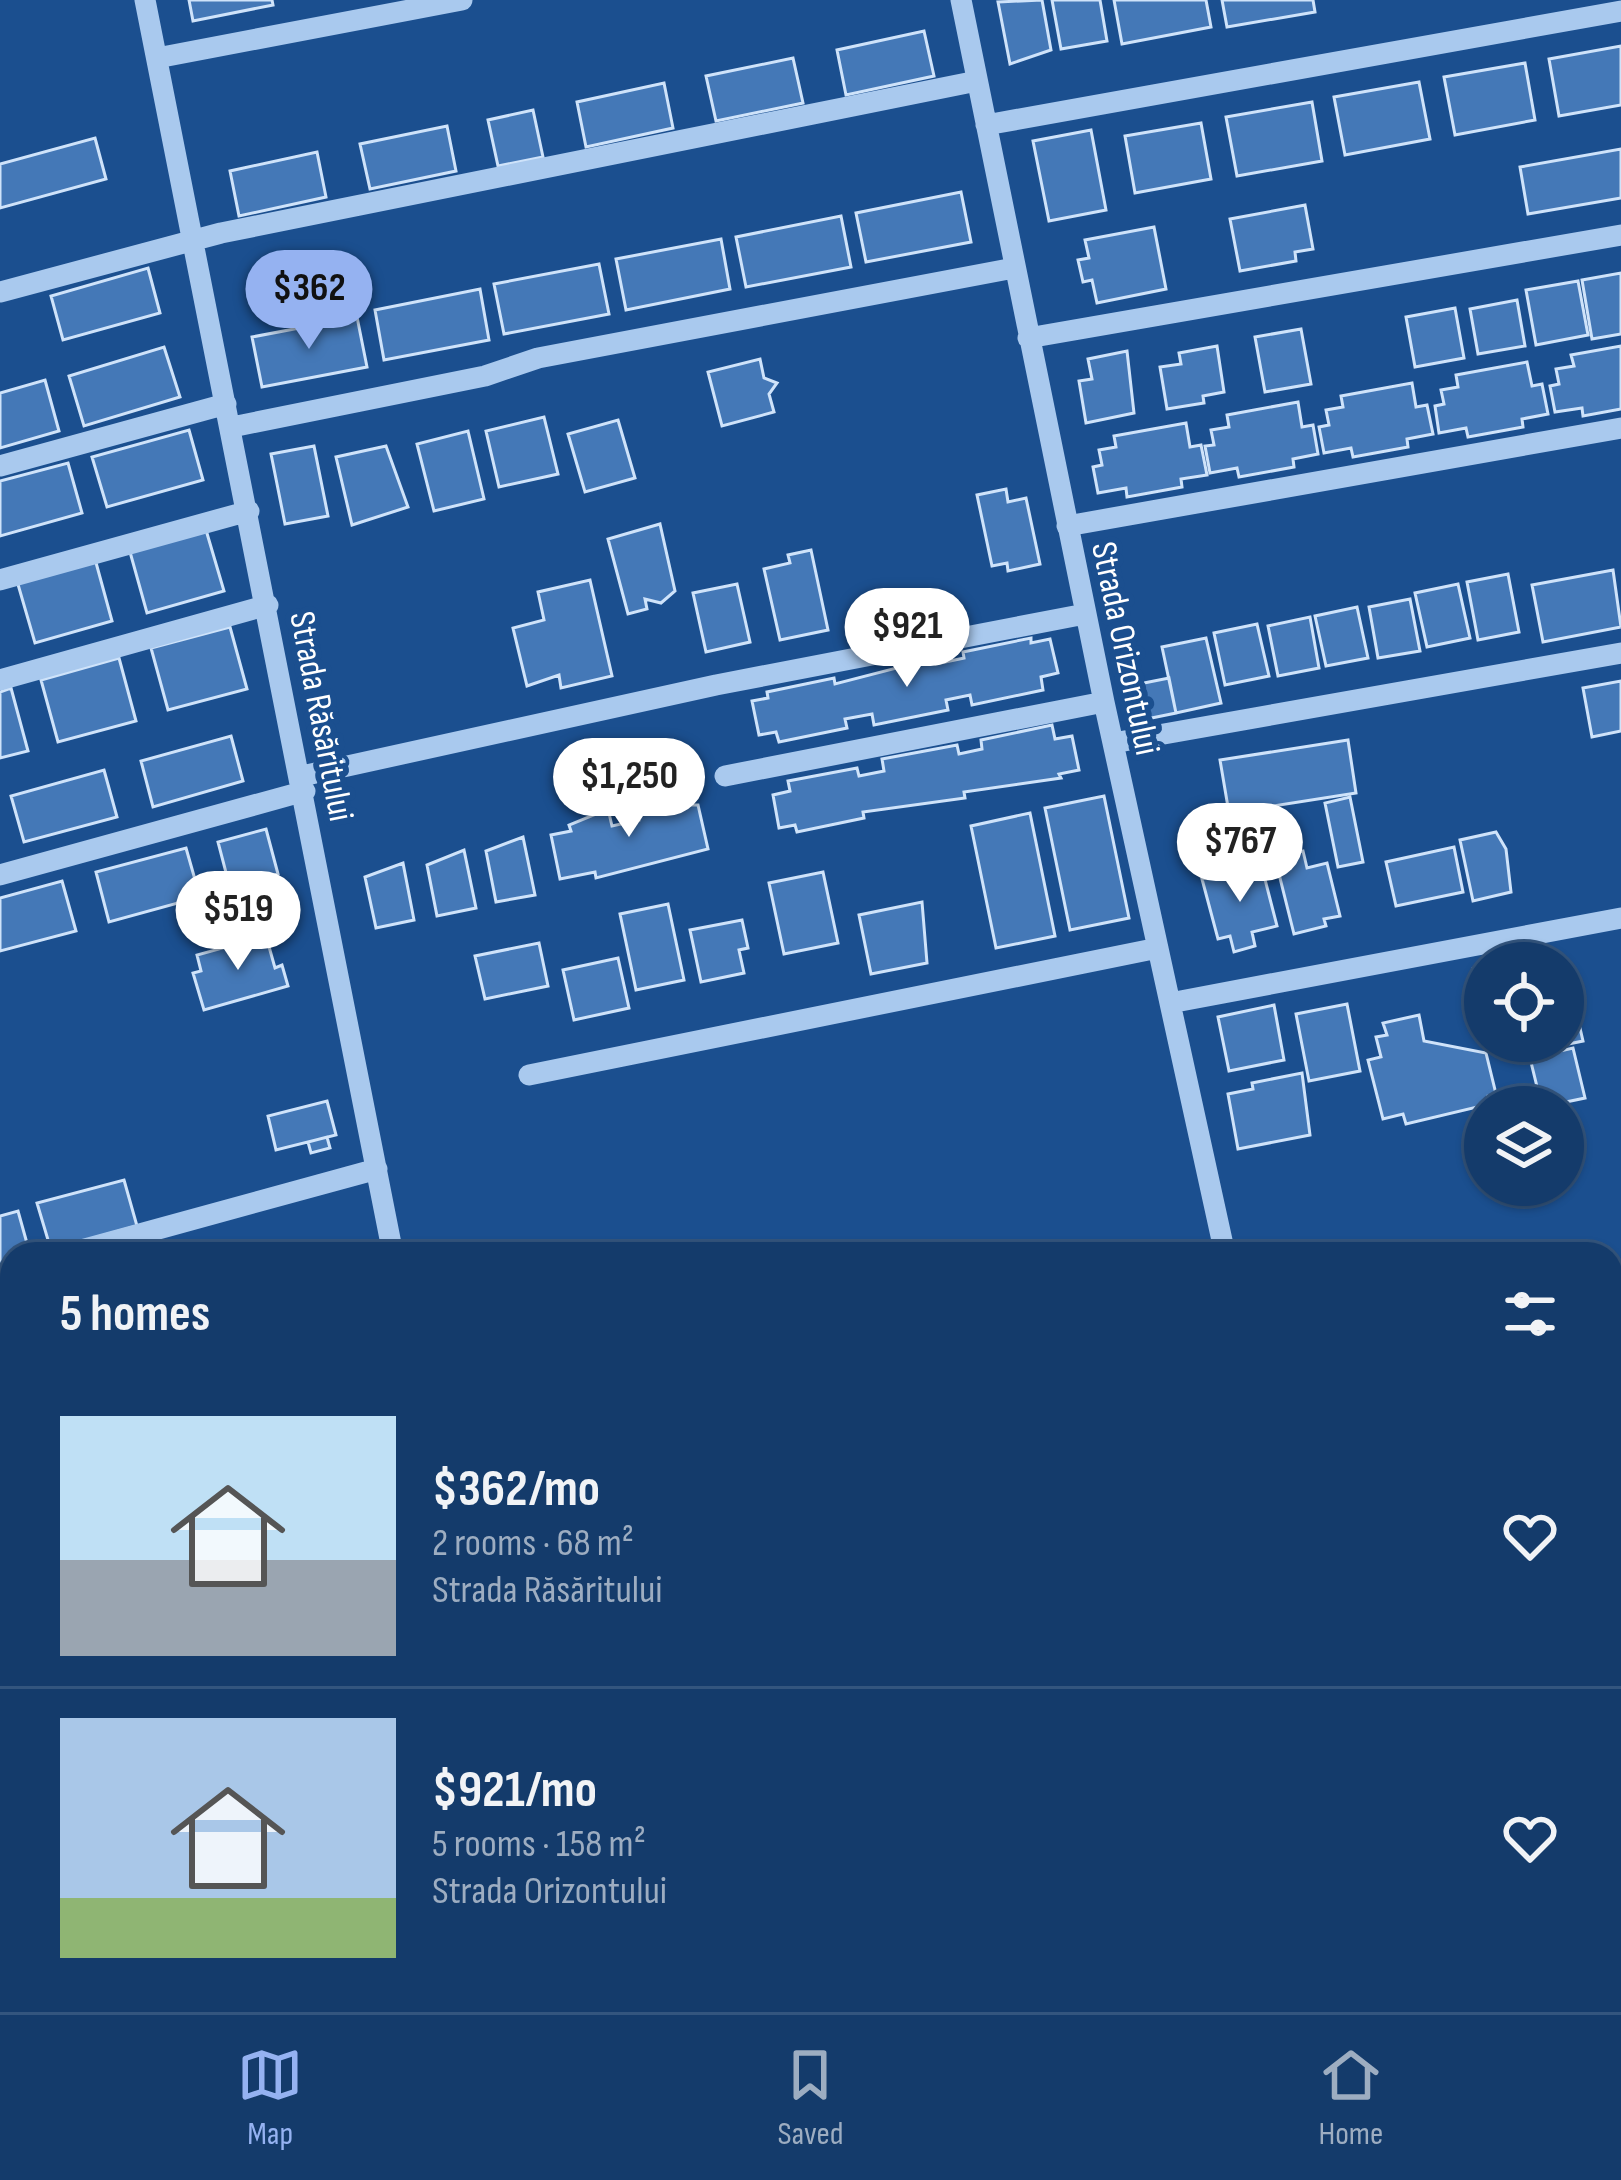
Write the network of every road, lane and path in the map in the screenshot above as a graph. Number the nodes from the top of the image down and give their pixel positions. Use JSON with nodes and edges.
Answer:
{"nodes":[{"id":1,"x":145,"y":0,"type":"edge"},
{"id":2,"x":462,"y":0,"type":"edge"},
{"id":3,"x":961,"y":0,"type":"edge"},
{"id":4,"x":1621,"y":11,"type":"edge"},
{"id":5,"x":157,"y":58,"type":"junction"},
{"id":6,"x":976,"y":80,"type":"junction"},
{"id":7,"x":986,"y":125,"type":"junction"},
{"id":8,"x":1621,"y":235,"type":"edge"},
{"id":9,"x":193,"y":239,"type":"junction"},
{"id":10,"x":1014,"y":268,"type":"junction"},
{"id":11,"x":0,"y":292,"type":"edge"},
{"id":12,"x":1028,"y":338,"type":"junction"},
{"id":13,"x":229,"y":416,"type":"junction"},
{"id":14,"x":1621,"y":428,"type":"edge"},
{"id":15,"x":0,"y":466,"type":"edge"},
{"id":16,"x":249,"y":512,"type":"junction"},
{"id":17,"x":1067,"y":526,"type":"junction"},
{"id":18,"x":0,"y":580,"type":"edge"},
{"id":19,"x":268,"y":605,"type":"junction"},
{"id":20,"x":1085,"y":614,"type":"junction"},
{"id":21,"x":1621,"y":653,"type":"edge"},
{"id":22,"x":0,"y":680,"type":"edge"},
{"id":23,"x":1104,"y":702,"type":"junction"},
{"id":24,"x":1113,"y":743,"type":"junction"},
{"id":25,"x":725,"y":776,"type":"dead end"},
{"id":26,"x":303,"y":783,"type":"junction"},
{"id":27,"x":0,"y":875,"type":"edge"},
{"id":28,"x":1621,"y":918,"type":"edge"},
{"id":29,"x":1157,"y":948,"type":"junction"},
{"id":30,"x":1170,"y":1003,"type":"junction"},
{"id":31,"x":530,"y":1075,"type":"dead end"},
{"id":32,"x":376,"y":1168,"type":"junction"},
{"id":33,"x":110,"y":1242,"type":"edge"},
{"id":34,"x":391,"y":1242,"type":"edge"},
{"id":35,"x":1222,"y":1242,"type":"edge"}],
"edges":[{"from":1,"to":5,"type":"street","name":"Strada Răsăritului"},
{"from":2,"to":5,"type":"street"},
{"from":3,"to":6,"type":"street","name":"Strada Orizontului"},
{"from":4,"to":7,"type":"street"},
{"from":5,"to":9,"type":"street","name":"Strada Răsăritului"},
{"from":6,"to":7,"type":"street","name":"Strada Orizontului"},
{"from":6,"to":9,"type":"street"},
{"from":7,"to":10,"type":"street","name":"Strada Orizontului"},
{"from":8,"to":12,"type":"street"},
{"from":9,"to":11,"type":"street"},
{"from":9,"to":13,"type":"street","name":"Strada Răsăritului"},
{"from":10,"to":12,"type":"street","name":"Strada Orizontului"},
{"from":10,"to":13,"type":"street"},
{"from":12,"to":17,"type":"street","name":"Strada Orizontului"},
{"from":13,"to":15,"type":"street"},
{"from":13,"to":16,"type":"street","name":"Strada Răsăritului"},
{"from":14,"to":17,"type":"street"},
{"from":16,"to":18,"type":"street"},
{"from":16,"to":19,"type":"street","name":"Strada Răsăritului"},
{"from":17,"to":20,"type":"street","name":"Strada Orizontului"},
{"from":19,"to":22,"type":"street"},
{"from":19,"to":26,"type":"street","name":"Strada Răsăritului"},
{"from":20,"to":23,"type":"street","name":"Strada Orizontului"},
{"from":20,"to":26,"type":"street"},
{"from":21,"to":24,"type":"street"},
{"from":23,"to":24,"type":"street","name":"Strada Orizontului"},
{"from":23,"to":25,"type":"street"},
{"from":24,"to":29,"type":"street","name":"Strada Orizontului"},
{"from":26,"to":27,"type":"street"},
{"from":26,"to":32,"type":"street","name":"Strada Răsăritului"},
{"from":28,"to":30,"type":"street"},
{"from":29,"to":30,"type":"street","name":"Strada Orizontului"},
{"from":29,"to":31,"type":"street"},
{"from":30,"to":35,"type":"street","name":"Strada Orizontului"},
{"from":32,"to":33,"type":"street"},
{"from":32,"to":34,"type":"street","name":"Strada Răsăritului"}]}
